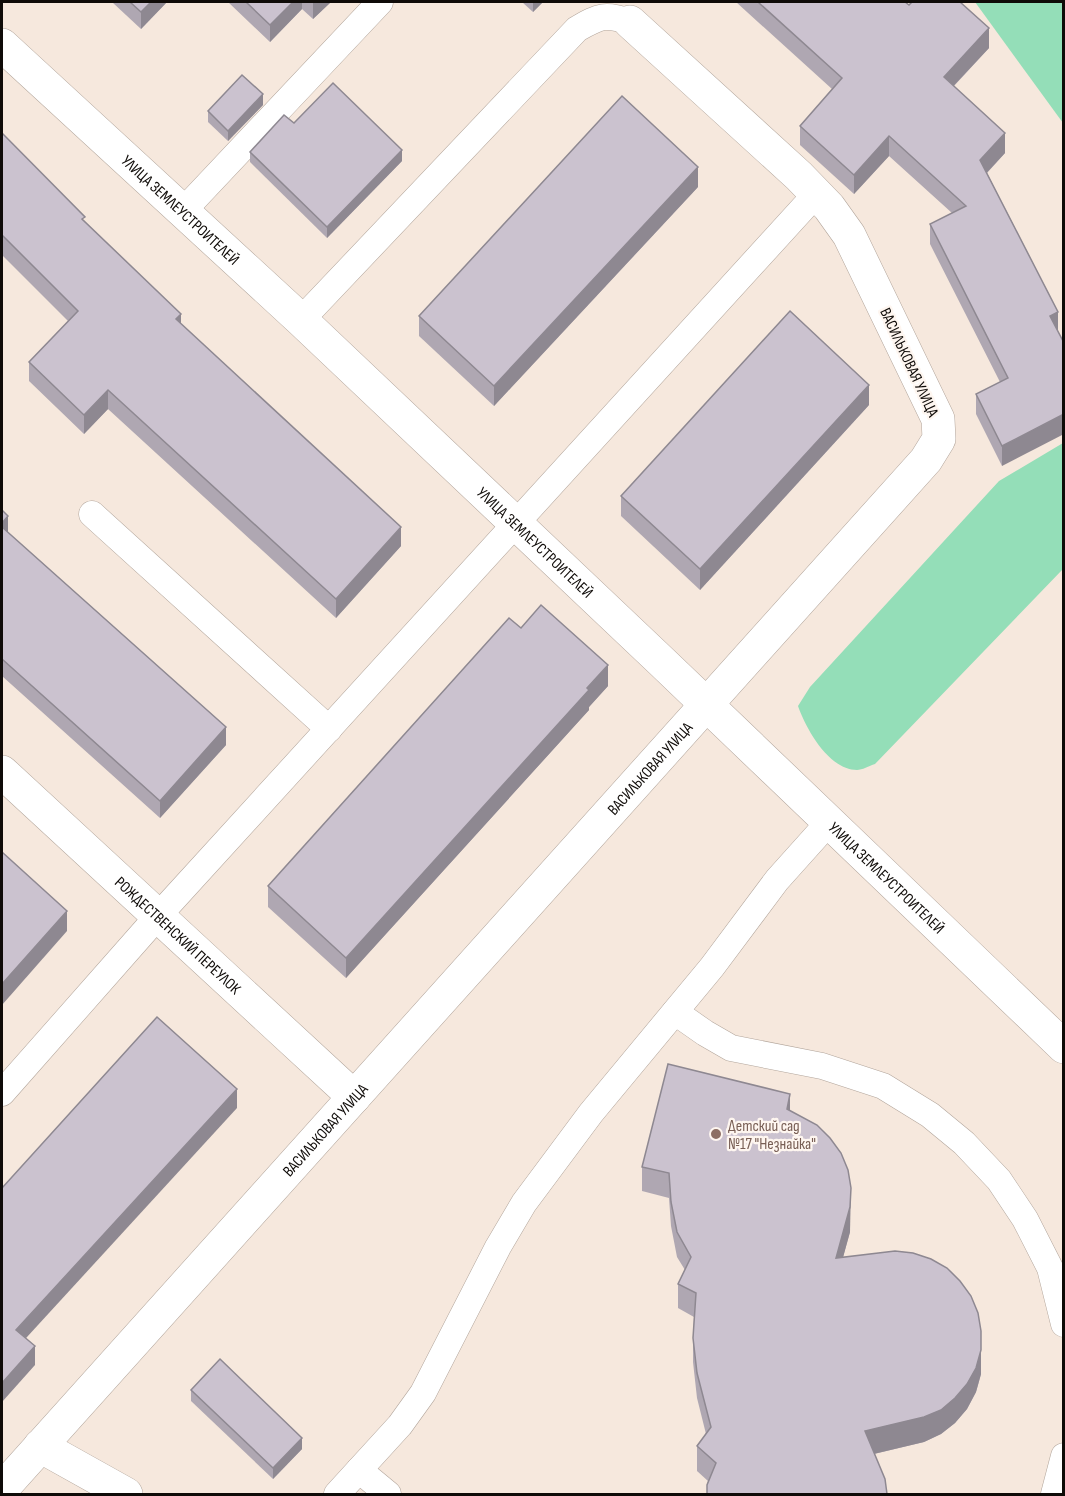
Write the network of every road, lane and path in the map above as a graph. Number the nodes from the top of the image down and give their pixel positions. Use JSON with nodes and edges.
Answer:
{"nodes":[{"id":1,"x":380,"y":2,"type":"edge"},
{"id":2,"x":630,"y":22,"type":"joint"},
{"id":3,"x":2,"y":45,"type":"edge"},
{"id":4,"x":816,"y":194,"type":"junction"},
{"id":5,"x":183,"y":211,"type":"junction"},
{"id":6,"x":301,"y":320,"type":"junction"},
{"id":7,"x":92,"y":514,"type":"dead end"},
{"id":8,"x":516,"y":524,"type":"junction"},
{"id":9,"x":706,"y":704,"type":"junction"},
{"id":10,"x":329,"y":729,"type":"junction"},
{"id":11,"x":2,"y":772,"type":"edge"},
{"id":12,"x":829,"y":822,"type":"junction"},
{"id":13,"x":158,"y":916,"type":"junction"},
{"id":14,"x":675,"y":1012,"type":"junction"},
{"id":15,"x":1064,"y":1047,"type":"edge"},
{"id":16,"x":2,"y":1094,"type":"edge"},
{"id":17,"x":354,"y":1097,"type":"junction"},
{"id":18,"x":1064,"y":1324,"type":"edge"},
{"id":19,"x":40,"y":1446,"type":"junction"},
{"id":20,"x":1064,"y":1456,"type":"edge"},
{"id":21,"x":359,"y":1470,"type":"junction"},
{"id":22,"x":2,"y":1489,"type":"edge"},
{"id":23,"x":126,"y":1494,"type":"edge"},
{"id":24,"x":337,"y":1494,"type":"edge"},
{"id":25,"x":388,"y":1494,"type":"edge"},
{"id":26,"x":1054,"y":1494,"type":"edge"}],
"edges":[{"from":1,"to":5,"type":"lane"},
{"from":2,"to":4,"type":"street","name":"ВАСИЛЬКОВАЯ УЛИЦА"},
{"from":2,"to":6,"type":"lane"},
{"from":3,"to":5,"type":"street","name":"УЛИЦА ЗЕМЛЕУСТРОИТЕЛЕЙ"},
{"from":4,"to":8,"type":"lane"},
{"from":4,"to":9,"type":"street","name":"ВАСИЛЬКОВАЯ УЛИЦА"},
{"from":5,"to":6,"type":"street","name":"УЛИЦА ЗЕМЛЕУСТРОИТЕЛЕЙ"},
{"from":6,"to":8,"type":"street","name":"УЛИЦА ЗЕМЛЕУСТРОИТЕЛЕЙ"},
{"from":7,"to":10,"type":"lane"},
{"from":8,"to":9,"type":"street","name":"УЛИЦА ЗЕМЛЕУСТРОИТЕЛЕЙ"},
{"from":8,"to":10,"type":"lane"},
{"from":9,"to":12,"type":"street","name":"УЛИЦА ЗЕМЛЕУСТРОИТЕЛЕЙ"},
{"from":9,"to":17,"type":"street","name":"ВАСИЛЬКОВАЯ УЛИЦА"},
{"from":10,"to":13,"type":"lane"},
{"from":11,"to":13,"type":"street","name":"РОЖДЕСТВЕНСКИЙ ПЕРЕУЛОК"},
{"from":12,"to":14,"type":"lane"},
{"from":12,"to":15,"type":"street","name":"УЛИЦА ЗЕМЛЕУСТРОИТЕЛЕЙ"},
{"from":13,"to":16,"type":"lane"},
{"from":13,"to":17,"type":"street","name":"РОЖДЕСТВЕНСКИЙ ПЕРЕУЛОК"},
{"from":14,"to":18,"type":"lane"},
{"from":14,"to":21,"type":"lane"},
{"from":17,"to":19,"type":"street","name":"ВАСИЛЬКОВАЯ УЛИЦА"},
{"from":19,"to":22,"type":"street","name":"ВАСИЛЬКОВАЯ УЛИЦА"},
{"from":19,"to":23,"type":"street"},
{"from":20,"to":26,"type":"lane"},
{"from":21,"to":24,"type":"lane"},
{"from":21,"to":25,"type":"lane"}]}
